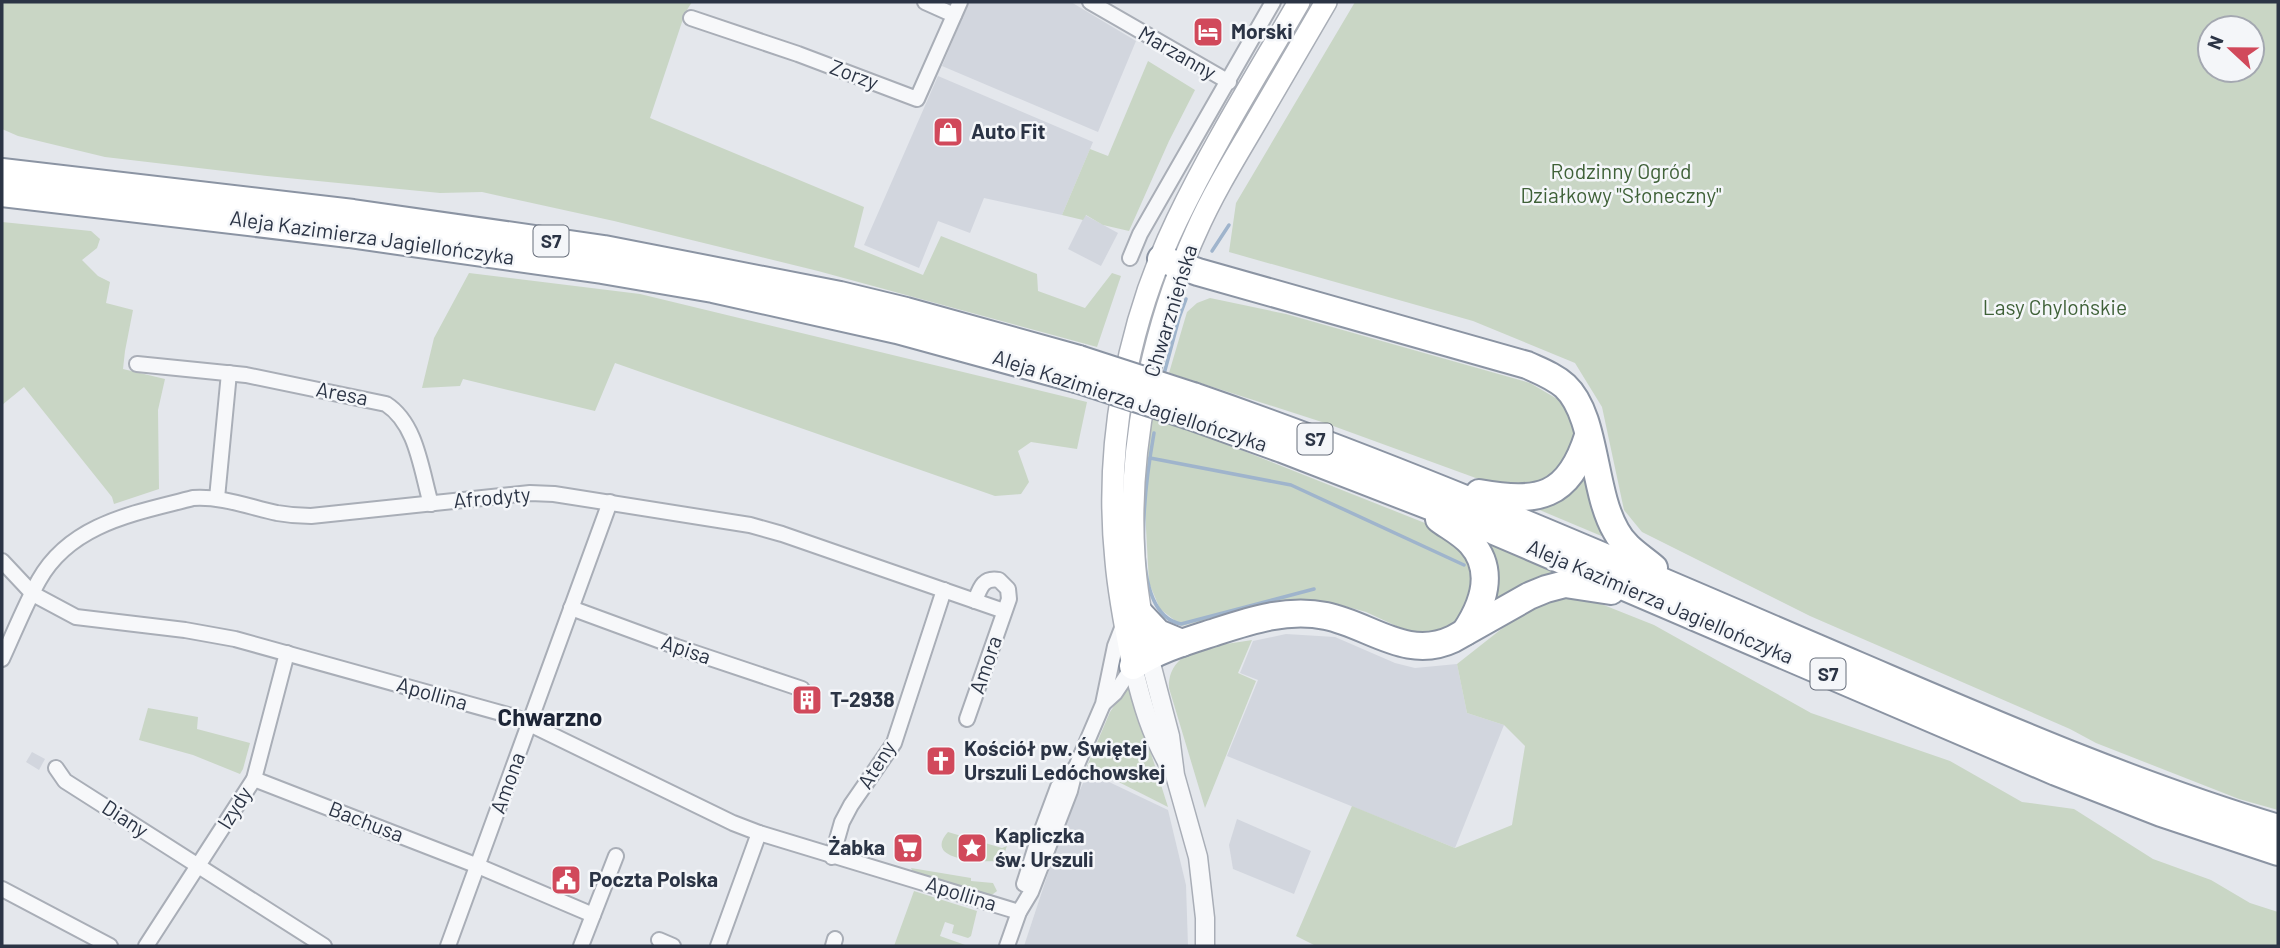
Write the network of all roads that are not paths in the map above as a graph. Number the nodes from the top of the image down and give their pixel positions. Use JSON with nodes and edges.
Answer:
{"nodes":[{"id":1,"x":925,"y":2,"type":"edge"},
{"id":2,"x":1090,"y":2,"type":"edge"},
{"id":3,"x":1273,"y":2,"type":"edge"},
{"id":4,"x":1299,"y":2,"type":"edge"},
{"id":5,"x":1326,"y":2,"type":"edge"},
{"id":6,"x":957,"y":8,"type":"edge"},
{"id":7,"x":691,"y":18,"type":"dead end"},
{"id":8,"x":1228,"y":82,"type":"junction"},
{"id":9,"x":9,"y":183,"type":"edge"},
{"id":10,"x":1130,"y":258,"type":"dead end"},
{"id":11,"x":1171,"y":263,"type":"junction"},
{"id":12,"x":137,"y":364,"type":"dead end"},
{"id":13,"x":229,"y":373,"type":"junction"},
{"id":14,"x":1588,"y":436,"type":"junction"},
{"id":15,"x":1426,"y":493,"type":"junction"},
{"id":16,"x":217,"y":498,"type":"junction"},
{"id":17,"x":610,"y":502,"type":"junction"},
{"id":18,"x":431,"y":504,"type":"junction"},
{"id":19,"x":2,"y":561,"type":"edge"},
{"id":20,"x":1680,"y":589,"type":"junction"},
{"id":21,"x":944,"y":590,"type":"junction"},
{"id":22,"x":33,"y":594,"type":"junction"},
{"id":23,"x":1651,"y":597,"type":"junction"},
{"id":24,"x":975,"y":601,"type":"junction"},
{"id":25,"x":571,"y":608,"type":"junction"},
{"id":26,"x":1004,"y":611,"type":"junction"},
{"id":27,"x":1132,"y":618,"type":"junction"},
{"id":28,"x":1465,"y":632,"type":"junction"},
{"id":29,"x":1182,"y":643,"type":"junction"},
{"id":30,"x":287,"y":653,"type":"junction"},
{"id":31,"x":2,"y":659,"type":"edge"},
{"id":32,"x":1141,"y":661,"type":"junction"},
{"id":33,"x":802,"y":689,"type":"dead end"},
{"id":34,"x":1103,"y":704,"type":"junction"},
{"id":35,"x":967,"y":719,"type":"dead end"},
{"id":36,"x":530,"y":723,"type":"junction"},
{"id":37,"x":56,"y":768,"type":"dead end"},
{"id":38,"x":254,"y":779,"type":"junction"},
{"id":39,"x":2278,"y":828,"type":"edge"},
{"id":40,"x":759,"y":833,"type":"junction"},
{"id":41,"x":2278,"y":852,"type":"edge"},
{"id":42,"x":616,"y":856,"type":"dead end"},
{"id":43,"x":832,"y":857,"type":"junction"},
{"id":44,"x":198,"y":866,"type":"junction"},
{"id":45,"x":478,"y":866,"type":"junction"},
{"id":46,"x":2,"y":889,"type":"edge"},
{"id":47,"x":1019,"y":912,"type":"junction"},
{"id":48,"x":593,"y":915,"type":"junction"},
{"id":49,"x":659,"y":940,"type":"dead end"},
{"id":50,"x":110,"y":946,"type":"edge"},
{"id":51,"x":146,"y":946,"type":"edge"},
{"id":52,"x":324,"y":946,"type":"edge"},
{"id":53,"x":448,"y":946,"type":"edge"},
{"id":54,"x":581,"y":946,"type":"edge"},
{"id":55,"x":673,"y":946,"type":"edge"},
{"id":56,"x":718,"y":946,"type":"edge"},
{"id":57,"x":1007,"y":946,"type":"edge"},
{"id":58,"x":1205,"y":946,"type":"edge"}],
"edges":[{"from":1,"to":6,"type":"street"},
{"from":2,"to":8,"type":"street","name":"Marzanny"},
{"from":3,"to":8,"type":"street"},
{"from":4,"to":11,"type":"main road","name":"Chwarznieńska"},
{"from":5,"to":11,"type":"main road","name":"Chwarznieńska"},
{"from":6,"to":7,"type":"street","name":"Zorzy"},
{"from":8,"to":10,"type":"street"},
{"from":9,"to":15,"type":"highway","name":"Aleja Kazimierza Jagiellończyka","number":"S7","bridge":true},
{"from":11,"to":14,"type":"highway"},
{"from":11,"to":27,"type":"main road","name":"Chwarznieńska"},
{"from":12,"to":13,"type":"street","name":"Aresa"},
{"from":13,"to":16,"type":"street"},
{"from":13,"to":18,"type":"street","name":"Aresa"},
{"from":14,"to":15,"type":"highway"},
{"from":14,"to":20,"type":"highway"},
{"from":15,"to":20,"type":"highway","name":"Aleja Kazimierza Jagiellończyka","number":"S7"},
{"from":15,"to":23,"type":"highway","name":"Aleja Kazimierza Jagiellończyka","number":"S7"},
{"from":15,"to":28,"type":"highway"},
{"from":16,"to":18,"type":"street","name":"Afrodyty"},
{"from":16,"to":22,"type":"street","name":"Afrodyty"},
{"from":17,"to":18,"type":"street","name":"Afrodyty"},
{"from":17,"to":21,"type":"street","name":"Afrodyty"},
{"from":17,"to":25,"type":"street","name":"Amona"},
{"from":19,"to":22,"type":"street","name":"Apollina"},
{"from":20,"to":39,"type":"highway","name":"Aleja Kazimierza Jagiellończyka","number":"S7"},
{"from":21,"to":24,"type":"street","name":"Afrodyty"},
{"from":21,"to":43,"type":"street","name":"Ateny"},
{"from":22,"to":30,"type":"street","name":"Apollina"},
{"from":22,"to":31,"type":"street","name":"Afrodyty"},
{"from":23,"to":28,"type":"highway"},
{"from":23,"to":41,"type":"highway","name":"Aleja Kazimierza Jagiellończyka","number":"S7"},
{"from":24,"to":26,"type":"street","name":"Afrodyty"},
{"from":24,"to":26,"type":"street"},
{"from":25,"to":33,"type":"street","name":"Apisa"},
{"from":25,"to":36,"type":"street","name":"Amona"},
{"from":26,"to":35,"type":"street","name":"Amora"},
{"from":27,"to":29,"type":"highway"},
{"from":27,"to":32,"type":"main road","name":"Chwarznieńska"},
{"from":27,"to":34,"type":"street","name":"Chwarznieńska"},
{"from":28,"to":29,"type":"highway"},
{"from":29,"to":32,"type":"highway"},
{"from":30,"to":36,"type":"street","name":"Apollina"},
{"from":30,"to":38,"type":"street","name":"Izydy"},
{"from":32,"to":34,"type":"street","name":"Chwarznieńska"},
{"from":32,"to":58,"type":"street","name":"Chwarznieńska"},
{"from":34,"to":47,"type":"street","name":"Chwarznieńska"},
{"from":36,"to":40,"type":"street","name":"Apollina"},
{"from":36,"to":45,"type":"street","name":"Amona"},
{"from":37,"to":44,"type":"street","name":"Diany"},
{"from":38,"to":44,"type":"street","name":"Izydy"},
{"from":38,"to":45,"type":"street","name":"Bachusa"},
{"from":40,"to":43,"type":"street","name":"Apollina"},
{"from":40,"to":56,"type":"street"},
{"from":42,"to":48,"type":"street"},
{"from":43,"to":47,"type":"street","name":"Apollina"},
{"from":44,"to":51,"type":"street","name":"Izydy"},
{"from":44,"to":52,"type":"street","name":"Diany"},
{"from":45,"to":48,"type":"street","name":"Bachusa"},
{"from":45,"to":53,"type":"street","name":"Amona"},
{"from":46,"to":50,"type":"street"},
{"from":47,"to":57,"type":"street","name":"Chwarznieńska"},
{"from":48,"to":54,"type":"street"},
{"from":49,"to":55,"type":"street"}]}
